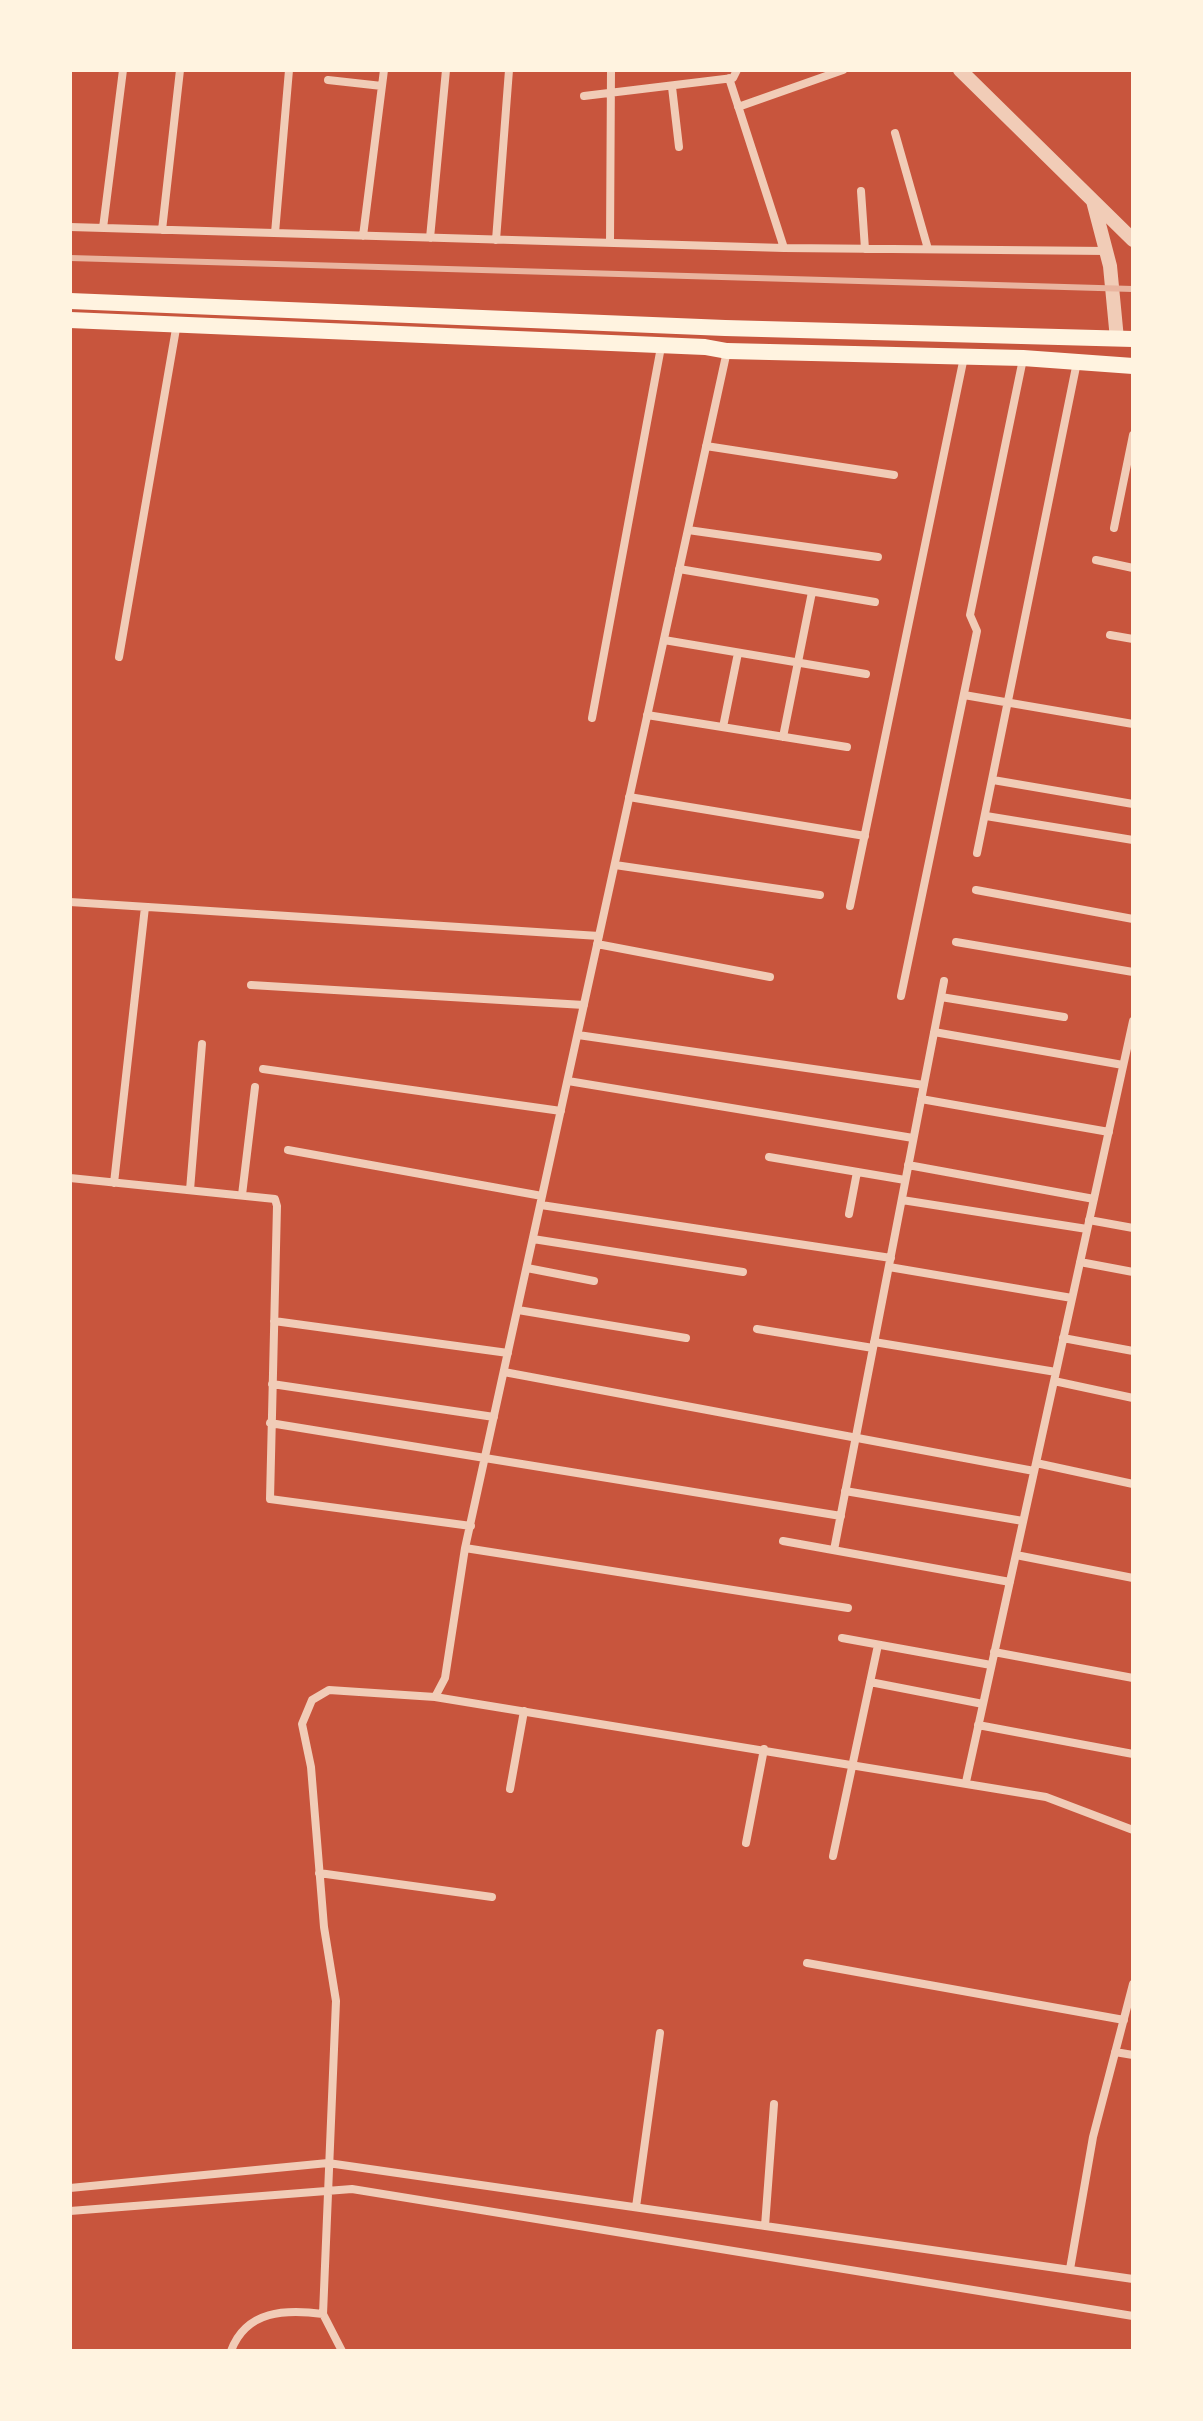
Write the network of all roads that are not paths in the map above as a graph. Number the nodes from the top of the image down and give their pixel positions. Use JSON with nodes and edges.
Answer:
{"nodes":[{"id":1,"x":123,"y":70,"type":"edge"},
{"id":2,"x":180,"y":70,"type":"edge"},
{"id":3,"x":289,"y":70,"type":"edge"},
{"id":4,"x":384,"y":70,"type":"edge"},
{"id":5,"x":446,"y":70,"type":"edge"},
{"id":6,"x":509,"y":70,"type":"edge"},
{"id":7,"x":611,"y":70,"type":"edge"},
{"id":8,"x":737,"y":70,"type":"edge"},
{"id":9,"x":843,"y":70,"type":"edge"},
{"id":10,"x":960,"y":70,"type":"edge"},
{"id":11,"x":729,"y":78,"type":"junction"},
{"id":12,"x":328,"y":80,"type":"dead end"},
{"id":13,"x":382,"y":86,"type":"junction"},
{"id":14,"x":672,"y":87,"type":"junction"},
{"id":15,"x":612,"y":93,"type":"junction"},
{"id":16,"x":584,"y":96,"type":"dead end"},
{"id":17,"x":738,"y":107,"type":"junction"},
{"id":18,"x":895,"y":133,"type":"dead end"},
{"id":19,"x":679,"y":147,"type":"dead end"},
{"id":20,"x":861,"y":191,"type":"dead end"},
{"id":21,"x":1093,"y":201,"type":"junction"},
{"id":22,"x":70,"y":227,"type":"edge"},
{"id":23,"x":103,"y":228,"type":"junction"},
{"id":24,"x":162,"y":230,"type":"junction"},
{"id":25,"x":275,"y":233,"type":"junction"},
{"id":26,"x":363,"y":236,"type":"junction"},
{"id":27,"x":430,"y":238,"type":"junction"},
{"id":28,"x":496,"y":240,"type":"junction"},
{"id":29,"x":1133,"y":240,"type":"edge"},
{"id":30,"x":610,"y":243,"type":"junction"},
{"id":31,"x":784,"y":248,"type":"junction"},
{"id":32,"x":865,"y":249,"type":"junction"},
{"id":33,"x":928,"y":249,"type":"junction"},
{"id":34,"x":1107,"y":251,"type":"junction"},
{"id":35,"x":70,"y":301,"type":"edge"},
{"id":36,"x":70,"y":320,"type":"edge"},
{"id":37,"x":177,"y":323,"type":"junction"},
{"id":38,"x":1125,"y":339,"type":"edge"},
{"id":39,"x":661,"y":347,"type":"junction"},
{"id":40,"x":727,"y":351,"type":"junction"},
{"id":41,"x":964,"y":357,"type":"junction"},
{"id":42,"x":1023,"y":358,"type":"junction"},
{"id":43,"x":1077,"y":362,"type":"junction"},
{"id":44,"x":1133,"y":366,"type":"edge"},
{"id":45,"x":1133,"y":435,"type":"edge"},
{"id":46,"x":706,"y":446,"type":"junction"},
{"id":47,"x":894,"y":475,"type":"dead end"},
{"id":48,"x":1114,"y":528,"type":"dead end"},
{"id":49,"x":688,"y":530,"type":"junction"},
{"id":50,"x":878,"y":557,"type":"dead end"},
{"id":51,"x":1096,"y":560,"type":"dead end"},
{"id":52,"x":1133,"y":568,"type":"edge"},
{"id":53,"x":679,"y":569,"type":"junction"},
{"id":54,"x":812,"y":592,"type":"junction"},
{"id":55,"x":875,"y":602,"type":"dead end"},
{"id":56,"x":1110,"y":635,"type":"dead end"},
{"id":57,"x":1133,"y":639,"type":"edge"},
{"id":58,"x":664,"y":640,"type":"junction"},
{"id":59,"x":738,"y":653,"type":"junction"},
{"id":60,"x":119,"y":657,"type":"dead end"},
{"id":61,"x":798,"y":663,"type":"junction"},
{"id":62,"x":866,"y":674,"type":"dead end"},
{"id":63,"x":964,"y":695,"type":"junction"},
{"id":64,"x":1009,"y":703,"type":"junction"},
{"id":65,"x":647,"y":715,"type":"junction"},
{"id":66,"x":592,"y":718,"type":"dead end"},
{"id":67,"x":1133,"y":724,"type":"edge"},
{"id":68,"x":723,"y":727,"type":"junction"},
{"id":69,"x":783,"y":737,"type":"junction"},
{"id":70,"x":847,"y":747,"type":"dead end"},
{"id":71,"x":993,"y":780,"type":"junction"},
{"id":72,"x":629,"y":797,"type":"junction"},
{"id":73,"x":1133,"y":804,"type":"edge"},
{"id":74,"x":986,"y":816,"type":"junction"},
{"id":75,"x":865,"y":836,"type":"junction"},
{"id":76,"x":1133,"y":840,"type":"edge"},
{"id":77,"x":977,"y":853,"type":"dead end"},
{"id":78,"x":615,"y":865,"type":"junction"},
{"id":79,"x":976,"y":890,"type":"dead end"},
{"id":80,"x":820,"y":895,"type":"dead end"},
{"id":81,"x":70,"y":902,"type":"edge"},
{"id":82,"x":850,"y":906,"type":"dead end"},
{"id":83,"x":145,"y":907,"type":"junction"},
{"id":84,"x":1133,"y":919,"type":"edge"},
{"id":85,"x":598,"y":940,"type":"junction"},
{"id":86,"x":956,"y":942,"type":"dead end"},
{"id":87,"x":1133,"y":972,"type":"edge"},
{"id":88,"x":770,"y":977,"type":"dead end"},
{"id":89,"x":944,"y":981,"type":"dead end"},
{"id":90,"x":251,"y":985,"type":"dead end"},
{"id":91,"x":901,"y":996,"type":"dead end"},
{"id":92,"x":941,"y":997,"type":"junction"},
{"id":93,"x":584,"y":1005,"type":"junction"},
{"id":94,"x":1064,"y":1017,"type":"dead end"},
{"id":95,"x":1133,"y":1021,"type":"edge"},
{"id":96,"x":934,"y":1032,"type":"junction"},
{"id":97,"x":578,"y":1035,"type":"junction"},
{"id":98,"x":202,"y":1044,"type":"dead end"},
{"id":99,"x":1123,"y":1065,"type":"junction"},
{"id":100,"x":263,"y":1069,"type":"dead end"},
{"id":101,"x":568,"y":1081,"type":"junction"},
{"id":102,"x":924,"y":1085,"type":"junction"},
{"id":103,"x":255,"y":1087,"type":"dead end"},
{"id":104,"x":921,"y":1099,"type":"junction"},
{"id":105,"x":561,"y":1111,"type":"junction"},
{"id":106,"x":1109,"y":1132,"type":"junction"},
{"id":107,"x":913,"y":1138,"type":"junction"},
{"id":108,"x":288,"y":1150,"type":"dead end"},
{"id":109,"x":769,"y":1157,"type":"dead end"},
{"id":110,"x":908,"y":1165,"type":"junction"},
{"id":111,"x":857,"y":1172,"type":"junction"},
{"id":112,"x":70,"y":1178,"type":"edge"},
{"id":113,"x":905,"y":1180,"type":"junction"},
{"id":114,"x":114,"y":1183,"type":"junction"},
{"id":115,"x":190,"y":1190,"type":"junction"},
{"id":116,"x":242,"y":1195,"type":"junction"},
{"id":117,"x":1094,"y":1199,"type":"junction"},
{"id":118,"x":902,"y":1200,"type":"junction"},
{"id":119,"x":542,"y":1201,"type":"junction"},
{"id":120,"x":849,"y":1214,"type":"dead end"},
{"id":121,"x":1088,"y":1225,"type":"junction"},
{"id":122,"x":1133,"y":1228,"type":"edge"},
{"id":123,"x":533,"y":1239,"type":"junction"},
{"id":124,"x":890,"y":1262,"type":"junction"},
{"id":125,"x":1080,"y":1262,"type":"junction"},
{"id":126,"x":527,"y":1268,"type":"junction"},
{"id":127,"x":743,"y":1272,"type":"dead end"},
{"id":128,"x":1133,"y":1272,"type":"edge"},
{"id":129,"x":594,"y":1281,"type":"dead end"},
{"id":130,"x":1072,"y":1298,"type":"junction"},
{"id":131,"x":518,"y":1310,"type":"junction"},
{"id":132,"x":274,"y":1321,"type":"junction"},
{"id":133,"x":757,"y":1329,"type":"dead end"},
{"id":134,"x":686,"y":1338,"type":"dead end"},
{"id":135,"x":1063,"y":1338,"type":"junction"},
{"id":136,"x":874,"y":1345,"type":"junction"},
{"id":137,"x":1133,"y":1351,"type":"edge"},
{"id":138,"x":508,"y":1353,"type":"junction"},
{"id":139,"x":504,"y":1372,"type":"junction"},
{"id":140,"x":1055,"y":1376,"type":"junction"},
{"id":141,"x":272,"y":1384,"type":"junction"},
{"id":142,"x":1133,"y":1398,"type":"edge"},
{"id":143,"x":494,"y":1417,"type":"junction"},
{"id":144,"x":270,"y":1423,"type":"junction"},
{"id":145,"x":856,"y":1438,"type":"junction"},
{"id":146,"x":486,"y":1457,"type":"junction"},
{"id":147,"x":1035,"y":1467,"type":"junction"},
{"id":148,"x":1133,"y":1484,"type":"edge"},
{"id":149,"x":845,"y":1491,"type":"junction"},
{"id":150,"x":841,"y":1516,"type":"junction"},
{"id":151,"x":1023,"y":1521,"type":"junction"},
{"id":152,"x":471,"y":1526,"type":"junction"},
{"id":153,"x":783,"y":1541,"type":"dead end"},
{"id":154,"x":465,"y":1548,"type":"junction"},
{"id":155,"x":834,"y":1550,"type":"junction"},
{"id":156,"x":1016,"y":1555,"type":"junction"},
{"id":157,"x":1133,"y":1578,"type":"edge"},
{"id":158,"x":1010,"y":1582,"type":"junction"},
{"id":159,"x":848,"y":1608,"type":"dead end"},
{"id":160,"x":842,"y":1638,"type":"dead end"},
{"id":161,"x":878,"y":1645,"type":"junction"},
{"id":162,"x":994,"y":1652,"type":"junction"},
{"id":163,"x":991,"y":1665,"type":"junction"},
{"id":164,"x":1133,"y":1678,"type":"edge"},
{"id":165,"x":870,"y":1682,"type":"junction"},
{"id":166,"x":435,"y":1697,"type":"junction"},
{"id":167,"x":983,"y":1704,"type":"junction"},
{"id":168,"x":524,"y":1711,"type":"junction"},
{"id":169,"x":978,"y":1725,"type":"junction"},
{"id":170,"x":764,"y":1749,"type":"junction"},
{"id":171,"x":1133,"y":1754,"type":"edge"},
{"id":172,"x":851,"y":1763,"type":"junction"},
{"id":173,"x":966,"y":1782,"type":"junction"},
{"id":174,"x":510,"y":1789,"type":"dead end"},
{"id":175,"x":1133,"y":1830,"type":"edge"},
{"id":176,"x":746,"y":1843,"type":"dead end"},
{"id":177,"x":833,"y":1856,"type":"dead end"},
{"id":178,"x":319,"y":1873,"type":"junction"},
{"id":179,"x":492,"y":1897,"type":"dead end"},
{"id":180,"x":807,"y":1963,"type":"dead end"},
{"id":181,"x":1133,"y":1984,"type":"edge"},
{"id":182,"x":1127,"y":2017,"type":"edge"},
{"id":183,"x":660,"y":2033,"type":"dead end"},
{"id":184,"x":1115,"y":2052,"type":"junction"},
{"id":185,"x":1133,"y":2055,"type":"edge"},
{"id":186,"x":774,"y":2104,"type":"dead end"},
{"id":187,"x":328,"y":2163,"type":"junction"},
{"id":188,"x":70,"y":2188,"type":"edge"},
{"id":189,"x":327,"y":2189,"type":"junction"},
{"id":190,"x":636,"y":2207,"type":"junction"},
{"id":191,"x":70,"y":2211,"type":"edge"},
{"id":192,"x":765,"y":2226,"type":"junction"},
{"id":193,"x":1070,"y":2269,"type":"junction"},
{"id":194,"x":1133,"y":2279,"type":"edge"},
{"id":195,"x":323,"y":2314,"type":"junction"},
{"id":196,"x":1133,"y":2316,"type":"edge"},
{"id":197,"x":231,"y":2351,"type":"edge"},
{"id":198,"x":342,"y":2351,"type":"edge"}],
"edges":[{"from":1,"to":23,"type":"street"},
{"from":2,"to":24,"type":"street"},
{"from":3,"to":25,"type":"street"},
{"from":4,"to":13,"type":"street"},
{"from":5,"to":27,"type":"street"},
{"from":6,"to":28,"type":"street"},
{"from":7,"to":15,"type":"street"},
{"from":8,"to":11,"type":"street"},
{"from":9,"to":17,"type":"street"},
{"from":10,"to":21,"type":"street"},
{"from":11,"to":14,"type":"street"},
{"from":11,"to":17,"type":"street"},
{"from":12,"to":13,"type":"street"},
{"from":13,"to":26,"type":"street"},
{"from":14,"to":15,"type":"street"},
{"from":14,"to":19,"type":"street"},
{"from":15,"to":16,"type":"street"},
{"from":15,"to":30,"type":"street"},
{"from":17,"to":31,"type":"street"},
{"from":18,"to":33,"type":"street"},
{"from":20,"to":32,"type":"street"},
{"from":21,"to":29,"type":"street"},
{"from":21,"to":34,"type":"street"},
{"from":22,"to":23,"type":"street"},
{"from":23,"to":24,"type":"street"},
{"from":24,"to":25,"type":"street"},
{"from":25,"to":26,"type":"street"},
{"from":26,"to":27,"type":"street"},
{"from":27,"to":28,"type":"street"},
{"from":28,"to":30,"type":"street"},
{"from":30,"to":31,"type":"street"},
{"from":31,"to":32,"type":"street"},
{"from":32,"to":33,"type":"street"},
{"from":33,"to":34,"type":"street"},
{"from":34,"to":38,"type":"street"},
{"from":35,"to":38,"type":"main road"},
{"from":36,"to":37,"type":"main road"},
{"from":37,"to":39,"type":"main road"},
{"from":37,"to":60,"type":"street"},
{"from":39,"to":40,"type":"main road"},
{"from":39,"to":66,"type":"street"},
{"from":40,"to":41,"type":"main road"},
{"from":40,"to":46,"type":"street"},
{"from":41,"to":42,"type":"main road"},
{"from":41,"to":75,"type":"street"},
{"from":42,"to":43,"type":"main road"},
{"from":42,"to":63,"type":"street"},
{"from":43,"to":44,"type":"main road"},
{"from":43,"to":64,"type":"street"},
{"from":45,"to":48,"type":"street"},
{"from":46,"to":47,"type":"street"},
{"from":46,"to":49,"type":"street"},
{"from":49,"to":50,"type":"street"},
{"from":49,"to":53,"type":"street"},
{"from":51,"to":52,"type":"street"},
{"from":53,"to":54,"type":"street"},
{"from":53,"to":58,"type":"street"},
{"from":54,"to":55,"type":"street"},
{"from":54,"to":61,"type":"street"},
{"from":56,"to":57,"type":"street"},
{"from":58,"to":59,"type":"street"},
{"from":58,"to":65,"type":"street"},
{"from":59,"to":61,"type":"street"},
{"from":59,"to":68,"type":"street"},
{"from":61,"to":62,"type":"street"},
{"from":61,"to":69,"type":"street"},
{"from":63,"to":64,"type":"street"},
{"from":63,"to":91,"type":"street"},
{"from":64,"to":67,"type":"street"},
{"from":64,"to":71,"type":"street"},
{"from":65,"to":68,"type":"street"},
{"from":65,"to":72,"type":"street"},
{"from":68,"to":69,"type":"street"},
{"from":69,"to":70,"type":"street"},
{"from":71,"to":73,"type":"street"},
{"from":71,"to":74,"type":"street"},
{"from":72,"to":75,"type":"street"},
{"from":72,"to":78,"type":"street"},
{"from":74,"to":76,"type":"street"},
{"from":74,"to":77,"type":"street"},
{"from":75,"to":82,"type":"street"},
{"from":78,"to":80,"type":"street"},
{"from":78,"to":85,"type":"street"},
{"from":79,"to":84,"type":"street"},
{"from":81,"to":83,"type":"street"},
{"from":83,"to":85,"type":"street"},
{"from":83,"to":114,"type":"street"},
{"from":85,"to":88,"type":"street"},
{"from":85,"to":93,"type":"street"},
{"from":86,"to":87,"type":"street"},
{"from":89,"to":92,"type":"street"},
{"from":90,"to":93,"type":"street"},
{"from":92,"to":94,"type":"street"},
{"from":92,"to":96,"type":"street"},
{"from":93,"to":97,"type":"street"},
{"from":95,"to":99,"type":"street"},
{"from":96,"to":99,"type":"street"},
{"from":96,"to":102,"type":"street"},
{"from":97,"to":101,"type":"street"},
{"from":97,"to":102,"type":"street"},
{"from":98,"to":115,"type":"street"},
{"from":99,"to":106,"type":"street"},
{"from":100,"to":105,"type":"street"},
{"from":101,"to":105,"type":"street"},
{"from":101,"to":107,"type":"street"},
{"from":102,"to":104,"type":"street"},
{"from":103,"to":116,"type":"street"},
{"from":104,"to":106,"type":"street"},
{"from":104,"to":107,"type":"street"},
{"from":105,"to":119,"type":"street"},
{"from":106,"to":117,"type":"street"},
{"from":107,"to":110,"type":"street"},
{"from":108,"to":119,"type":"street"},
{"from":109,"to":111,"type":"street"},
{"from":110,"to":113,"type":"street"},
{"from":110,"to":117,"type":"street"},
{"from":111,"to":113,"type":"street"},
{"from":111,"to":120,"type":"street"},
{"from":112,"to":114,"type":"street"},
{"from":113,"to":118,"type":"street"},
{"from":114,"to":115,"type":"street"},
{"from":115,"to":116,"type":"street"},
{"from":116,"to":132,"type":"street"},
{"from":117,"to":121,"type":"street"},
{"from":118,"to":121,"type":"street"},
{"from":118,"to":124,"type":"street"},
{"from":119,"to":123,"type":"street"},
{"from":119,"to":124,"type":"street"},
{"from":121,"to":122,"type":"street"},
{"from":121,"to":125,"type":"street"},
{"from":123,"to":126,"type":"street"},
{"from":123,"to":127,"type":"street"},
{"from":124,"to":130,"type":"street"},
{"from":124,"to":136,"type":"street"},
{"from":125,"to":128,"type":"street"},
{"from":125,"to":130,"type":"street"},
{"from":126,"to":129,"type":"street"},
{"from":126,"to":131,"type":"street"},
{"from":130,"to":135,"type":"street"},
{"from":131,"to":134,"type":"street"},
{"from":131,"to":138,"type":"street"},
{"from":132,"to":138,"type":"street"},
{"from":132,"to":141,"type":"street"},
{"from":133,"to":136,"type":"street"},
{"from":135,"to":137,"type":"street"},
{"from":135,"to":140,"type":"street"},
{"from":136,"to":140,"type":"street"},
{"from":136,"to":145,"type":"street"},
{"from":138,"to":139,"type":"street"},
{"from":139,"to":143,"type":"street"},
{"from":139,"to":145,"type":"street"},
{"from":140,"to":142,"type":"street"},
{"from":140,"to":147,"type":"street"},
{"from":141,"to":143,"type":"street"},
{"from":141,"to":144,"type":"street"},
{"from":143,"to":146,"type":"street"},
{"from":144,"to":146,"type":"street"},
{"from":144,"to":152,"type":"street"},
{"from":145,"to":147,"type":"street"},
{"from":145,"to":149,"type":"street"},
{"from":146,"to":150,"type":"street"},
{"from":146,"to":152,"type":"street"},
{"from":147,"to":148,"type":"street"},
{"from":147,"to":151,"type":"street"},
{"from":149,"to":150,"type":"street"},
{"from":149,"to":151,"type":"street"},
{"from":150,"to":155,"type":"street"},
{"from":151,"to":156,"type":"street"},
{"from":152,"to":154,"type":"street"},
{"from":153,"to":155,"type":"street"},
{"from":154,"to":159,"type":"street"},
{"from":154,"to":166,"type":"street"},
{"from":155,"to":158,"type":"street"},
{"from":156,"to":157,"type":"street"},
{"from":156,"to":158,"type":"street"},
{"from":158,"to":162,"type":"street"},
{"from":160,"to":161,"type":"street"},
{"from":161,"to":163,"type":"street"},
{"from":161,"to":165,"type":"street"},
{"from":162,"to":163,"type":"street"},
{"from":162,"to":164,"type":"street"},
{"from":163,"to":167,"type":"street"},
{"from":165,"to":167,"type":"street"},
{"from":165,"to":172,"type":"street"},
{"from":166,"to":168,"type":"street"},
{"from":166,"to":178,"type":"street"},
{"from":167,"to":169,"type":"street"},
{"from":168,"to":170,"type":"street"},
{"from":168,"to":174,"type":"street"},
{"from":169,"to":171,"type":"street"},
{"from":169,"to":173,"type":"street"},
{"from":170,"to":172,"type":"street"},
{"from":170,"to":176,"type":"street"},
{"from":172,"to":173,"type":"street"},
{"from":172,"to":177,"type":"street"},
{"from":173,"to":175,"type":"street"},
{"from":178,"to":179,"type":"street"},
{"from":178,"to":187,"type":"street"},
{"from":180,"to":182,"type":"street"},
{"from":181,"to":182,"type":"street"},
{"from":182,"to":184,"type":"street"},
{"from":183,"to":190,"type":"street"},
{"from":184,"to":185,"type":"street"},
{"from":184,"to":193,"type":"street"},
{"from":186,"to":192,"type":"street"},
{"from":187,"to":188,"type":"street"},
{"from":187,"to":189,"type":"street"},
{"from":187,"to":190,"type":"street"},
{"from":189,"to":191,"type":"street"},
{"from":189,"to":195,"type":"street"},
{"from":189,"to":196,"type":"street"},
{"from":190,"to":192,"type":"street"},
{"from":192,"to":193,"type":"street"},
{"from":193,"to":194,"type":"street"},
{"from":195,"to":197,"type":"street"},
{"from":195,"to":198,"type":"street"}]}
